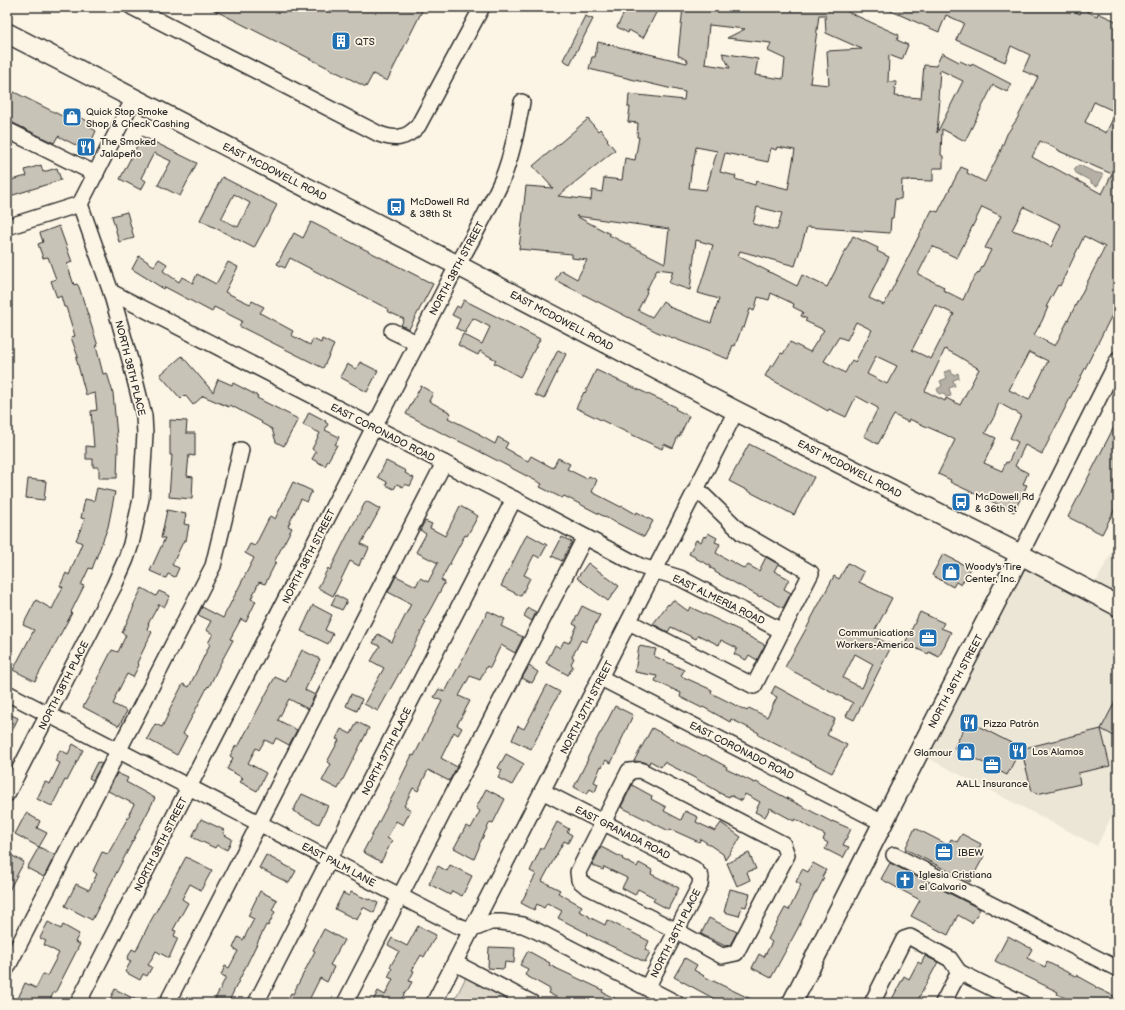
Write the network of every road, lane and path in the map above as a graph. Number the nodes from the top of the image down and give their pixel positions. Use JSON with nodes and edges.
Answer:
{"nodes":[{"id":1,"x":132,"y":7,"type":"edge"},
{"id":2,"x":482,"y":7,"type":"edge"},
{"id":3,"x":7,"y":33,"type":"edge"},
{"id":4,"x":134,"y":98,"type":"junction"},
{"id":5,"x":522,"y":102,"type":"dead end"},
{"id":6,"x":7,"y":130,"type":"edge"},
{"id":7,"x":96,"y":174,"type":"junction"},
{"id":8,"x":80,"y":204,"type":"junction"},
{"id":9,"x":7,"y":227,"type":"edge"},
{"id":10,"x":457,"y":265,"type":"junction"},
{"id":11,"x":111,"y":292,"type":"junction"},
{"id":12,"x":392,"y":331,"type":"dead end"},
{"id":13,"x":417,"y":343,"type":"junction"},
{"id":14,"x":1118,"y":360,"type":"edge"},
{"id":15,"x":736,"y":411,"type":"junction"},
{"id":16,"x":374,"y":427,"type":"junction"},
{"id":17,"x":241,"y":450,"type":"dead end"},
{"id":18,"x":444,"y":463,"type":"junction"},
{"id":19,"x":697,"y":489,"type":"junction"},
{"id":20,"x":514,"y":499,"type":"junction"},
{"id":21,"x":585,"y":537,"type":"junction"},
{"id":22,"x":1020,"y":555,"type":"junction"},
{"id":23,"x":656,"y":570,"type":"junction"},
{"id":24,"x":1118,"y":606,"type":"edge"},
{"id":25,"x":629,"y":622,"type":"junction"},
{"id":26,"x":782,"y":631,"type":"junction"},
{"id":27,"x":601,"y":678,"type":"junction"},
{"id":28,"x":7,"y":693,"type":"edge"},
{"id":29,"x":48,"y":714,"type":"junction"},
{"id":30,"x":118,"y":750,"type":"junction"},
{"id":31,"x":189,"y":787,"type":"junction"},
{"id":32,"x":542,"y":791,"type":"junction"},
{"id":33,"x":7,"y":794,"type":"edge"},
{"id":34,"x":603,"y":822,"type":"junction"},
{"id":35,"x":259,"y":823,"type":"junction"},
{"id":36,"x":883,"y":823,"type":"junction"},
{"id":37,"x":894,"y":855,"type":"dead end"},
{"id":38,"x":330,"y":859,"type":"junction"},
{"id":39,"x":701,"y":877,"type":"joint"},
{"id":40,"x":401,"y":896,"type":"junction"},
{"id":41,"x":471,"y":930,"type":"junction"},
{"id":42,"x":677,"y":931,"type":"junction"},
{"id":43,"x":454,"y":963,"type":"junction"},
{"id":44,"x":7,"y":968,"type":"edge"},
{"id":45,"x":1118,"y":969,"type":"edge"},
{"id":46,"x":959,"y":972,"type":"junction"},
{"id":47,"x":647,"y":988,"type":"junction"},
{"id":48,"x":78,"y":1003,"type":"edge"},
{"id":49,"x":167,"y":1003,"type":"edge"},
{"id":50,"x":256,"y":1003,"type":"edge"},
{"id":51,"x":345,"y":1003,"type":"edge"},
{"id":52,"x":434,"y":1003,"type":"edge"},
{"id":53,"x":532,"y":1003,"type":"edge"},
{"id":54,"x":676,"y":1003,"type":"edge"},
{"id":55,"x":792,"y":1003,"type":"edge"},
{"id":56,"x":872,"y":1003,"type":"edge"},
{"id":57,"x":943,"y":1003,"type":"edge"},
{"id":58,"x":1022,"y":1003,"type":"edge"}],
"edges":[{"from":1,"to":2,"type":"street"},
{"from":3,"to":4,"type":"main road","name":"EAST MCDOWELL ROAD"},
{"from":4,"to":7,"type":"street"},
{"from":4,"to":10,"type":"main road","name":"EAST MCDOWELL ROAD"},
{"from":5,"to":10,"type":"street","name":"NORTH 38TH STREET"},
{"from":6,"to":7,"type":"street"},
{"from":7,"to":8,"type":"street"},
{"from":8,"to":9,"type":"street"},
{"from":8,"to":11,"type":"street","name":"NORTH 38TH PLACE"},
{"from":10,"to":13,"type":"street","name":"NORTH 38TH STREET"},
{"from":10,"to":15,"type":"main road","name":"EAST MCDOWELL ROAD"},
{"from":11,"to":16,"type":"street","name":"EAST CORONADO ROAD"},
{"from":11,"to":29,"type":"street","name":"NORTH 38TH PLACE"},
{"from":12,"to":13,"type":"street"},
{"from":13,"to":16,"type":"street","name":"NORTH 38TH STREET"},
{"from":14,"to":22,"type":"street","name":"NORTH 36TH STREET"},
{"from":15,"to":19,"type":"street","name":"NORTH 37TH STREET"},
{"from":15,"to":22,"type":"main road","name":"EAST MCDOWELL ROAD"},
{"from":16,"to":18,"type":"street","name":"EAST CORONADO ROAD"},
{"from":16,"to":31,"type":"street","name":"NORTH 38TH STREET"},
{"from":17,"to":30,"type":"street"},
{"from":18,"to":20,"type":"street","name":"EAST CORONADO ROAD"},
{"from":18,"to":35,"type":"street"},
{"from":19,"to":23,"type":"street","name":"NORTH 37TH STREET"},
{"from":19,"to":26,"type":"street"},
{"from":20,"to":21,"type":"street","name":"EAST CORONADO ROAD"},
{"from":20,"to":38,"type":"street","name":"NORTH 37TH PLACE"},
{"from":21,"to":23,"type":"street","name":"EAST CORONADO ROAD"},
{"from":21,"to":40,"type":"street"},
{"from":22,"to":24,"type":"main road","name":"EAST MCDOWELL ROAD"},
{"from":22,"to":36,"type":"main road","name":"NORTH 36TH STREET"},
{"from":23,"to":25,"type":"street","name":"NORTH 37TH STREET"},
{"from":23,"to":26,"type":"street","name":"EAST ALMERIA ROAD"},
{"from":25,"to":26,"type":"street"},
{"from":25,"to":27,"type":"street","name":"NORTH 37TH STREET"},
{"from":27,"to":32,"type":"street","name":"NORTH 37TH STREET"},
{"from":27,"to":36,"type":"street","name":"EAST CORONADO ROAD"},
{"from":28,"to":29,"type":"street","name":"EAST PALM LANE"},
{"from":29,"to":30,"type":"street","name":"EAST PALM LANE"},
{"from":29,"to":33,"type":"street","name":"NORTH 38TH PLACE"},
{"from":30,"to":31,"type":"street","name":"EAST PALM LANE"},
{"from":30,"to":44,"type":"street"},
{"from":31,"to":35,"type":"street","name":"EAST PALM LANE"},
{"from":31,"to":48,"type":"street","name":"NORTH 38TH STREET"},
{"from":32,"to":34,"type":"street","name":"EAST GRANADA ROAD"},
{"from":32,"to":41,"type":"street","name":"NORTH 37TH STREET"},
{"from":34,"to":39,"type":"street","name":"EAST GRANADA ROAD"},
{"from":34,"to":42,"type":"street"},
{"from":34,"to":42,"type":"street"},
{"from":35,"to":38,"type":"street","name":"EAST PALM LANE"},
{"from":35,"to":49,"type":"street"},
{"from":36,"to":55,"type":"main road","name":"NORTH 36TH STREET"},
{"from":37,"to":45,"type":"street"},
{"from":38,"to":40,"type":"street","name":"EAST PALM LANE"},
{"from":38,"to":50,"type":"street","name":"NORTH 37TH PLACE"},
{"from":39,"to":42,"type":"street","name":"NORTH 36TH PLACE"},
{"from":40,"to":41,"type":"street","name":"EAST PALM LANE"},
{"from":40,"to":51,"type":"street"},
{"from":41,"to":43,"type":"street","name":"NORTH 37TH STREET"},
{"from":41,"to":47,"type":"street"},
{"from":42,"to":47,"type":"street","name":"NORTH 36TH PLACE"},
{"from":43,"to":52,"type":"street","name":"NORTH 37TH STREET"},
{"from":43,"to":53,"type":"street"},
{"from":46,"to":56,"type":"street"},
{"from":46,"to":57,"type":"street"},
{"from":46,"to":58,"type":"street"},
{"from":47,"to":54,"type":"street"}]}
